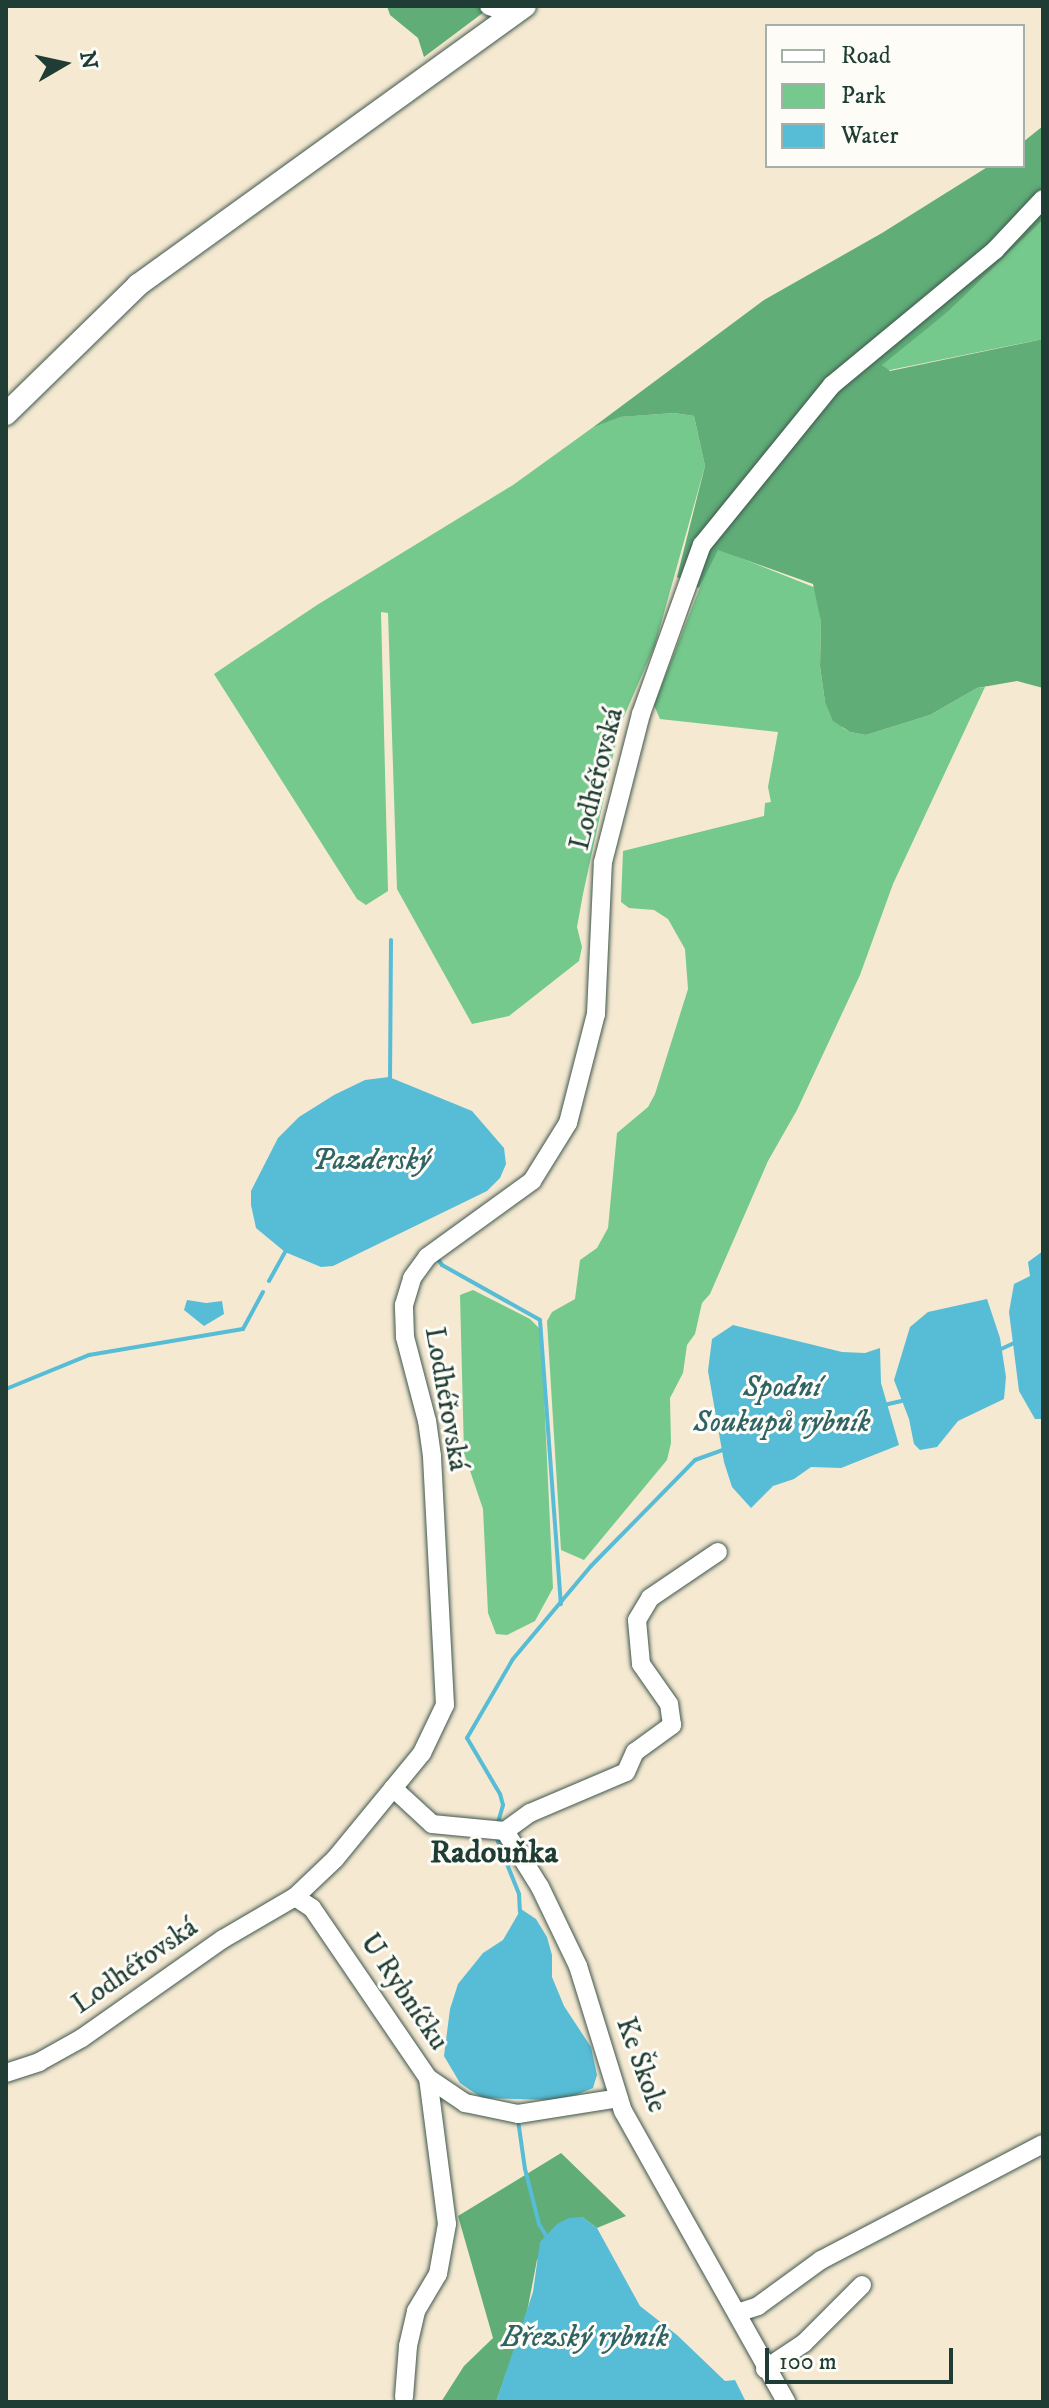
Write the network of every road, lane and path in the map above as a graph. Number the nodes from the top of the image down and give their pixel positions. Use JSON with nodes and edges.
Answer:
{"nodes":[{"id":1,"x":489,"y":6,"type":"edge"},
{"id":2,"x":519,"y":10,"type":"edge"},
{"id":3,"x":1043,"y":199,"type":"edge"},
{"id":4,"x":6,"y":414,"type":"edge"},
{"id":5,"x":718,"y":1552,"type":"dead end"},
{"id":6,"x":393,"y":1788,"type":"junction"},
{"id":7,"x":505,"y":1831,"type":"junction"},
{"id":8,"x":295,"y":1897,"type":"junction"},
{"id":9,"x":6,"y":2073,"type":"edge"},
{"id":10,"x":428,"y":2078,"type":"junction"},
{"id":11,"x":619,"y":2098,"type":"junction"},
{"id":12,"x":1043,"y":2144,"type":"edge"},
{"id":13,"x":862,"y":2285,"type":"dead end"},
{"id":14,"x":737,"y":2313,"type":"junction"},
{"id":15,"x":765,"y":2369,"type":"junction"},
{"id":16,"x":404,"y":2397,"type":"dead end"},
{"id":17,"x":786,"y":2402,"type":"edge"}],
"edges":[{"from":1,"to":2,"type":"street"},
{"from":2,"to":4,"type":"main road"},
{"from":3,"to":6,"type":"street","name":"Lodhéřovská"},
{"from":5,"to":7,"type":"street"},
{"from":6,"to":7,"type":"street"},
{"from":6,"to":8,"type":"street","name":"Lodhéřovská"},
{"from":7,"to":11,"type":"street","name":"Ke Škole"},
{"from":8,"to":9,"type":"street","name":"Lodhéřovská"},
{"from":8,"to":10,"type":"street","name":"U Rybníčku"},
{"from":10,"to":11,"type":"street","name":"U Rybníčku"},
{"from":10,"to":16,"type":"street"},
{"from":11,"to":14,"type":"street","name":"Ke Škole"},
{"from":12,"to":14,"type":"street"},
{"from":13,"to":15,"type":"street"},
{"from":14,"to":15,"type":"street","name":"Ke Škole"},
{"from":15,"to":17,"type":"street","name":"Ke Škole"}]}
